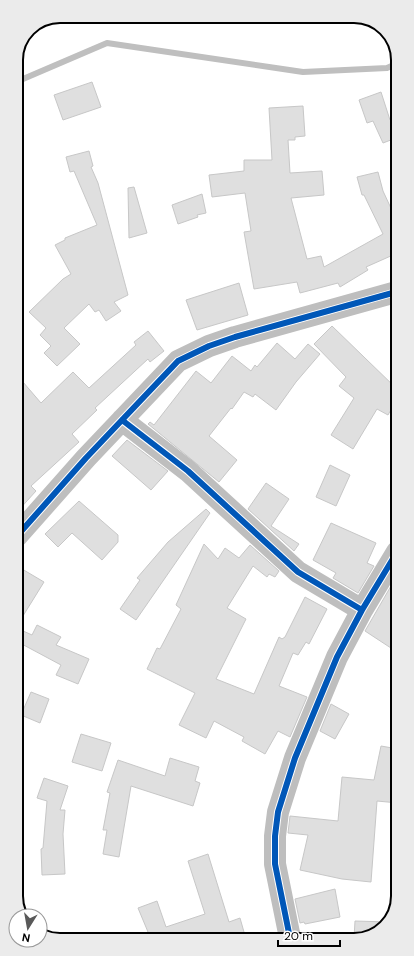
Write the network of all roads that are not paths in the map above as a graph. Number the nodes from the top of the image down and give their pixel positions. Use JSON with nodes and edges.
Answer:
{"nodes":[{"id":1,"x":391,"y":293,"type":"edge"},
{"id":2,"x":122,"y":420,"type":"junction"},
{"id":3,"x":23,"y":529,"type":"edge"},
{"id":4,"x":391,"y":562,"type":"edge"},
{"id":5,"x":362,"y":610,"type":"junction"},
{"id":6,"x":289,"y":933,"type":"edge"}],
"edges":[{"from":1,"to":2,"type":"street"},
{"from":2,"to":3,"type":"street"},
{"from":2,"to":5,"type":"street"},
{"from":4,"to":5,"type":"street"},
{"from":5,"to":6,"type":"street"}]}
